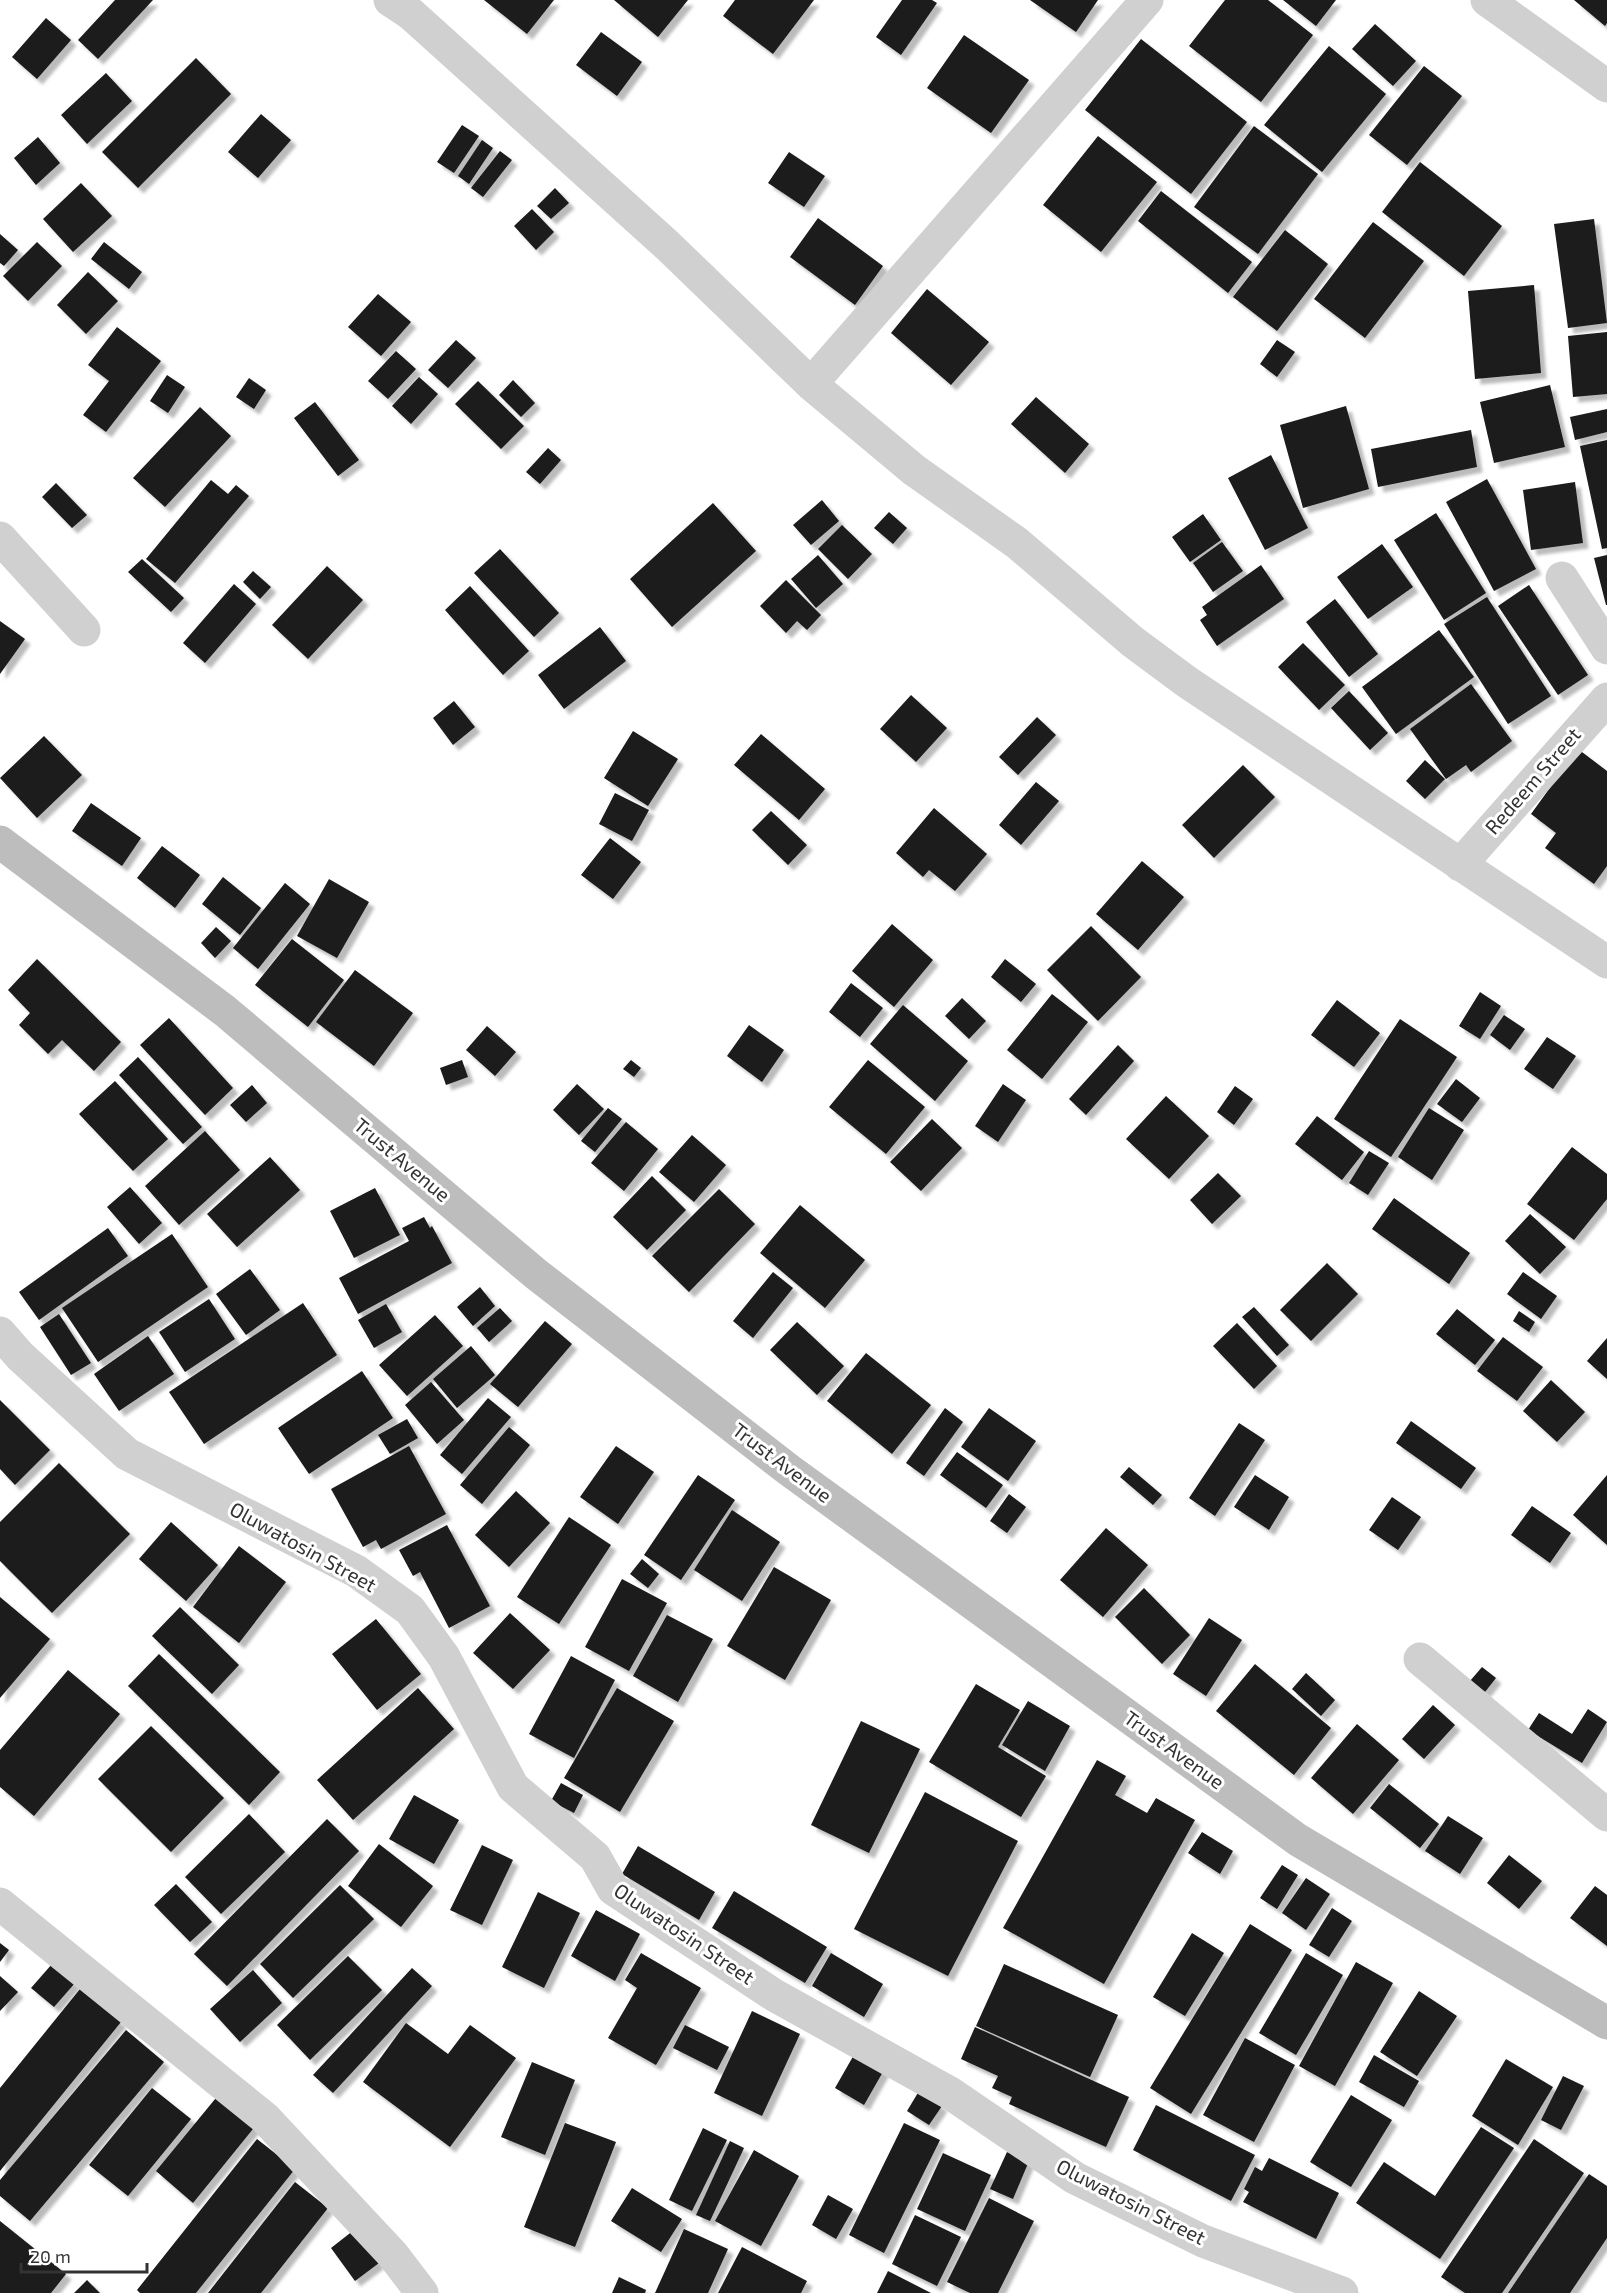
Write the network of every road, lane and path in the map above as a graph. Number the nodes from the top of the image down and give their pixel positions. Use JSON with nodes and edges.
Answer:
{"nodes":[{"id":1,"x":1147,"y":0,"type":"edge"},
{"id":2,"x":1487,"y":0,"type":"edge"},
{"id":3,"x":408,"y":5,"type":"edge"},
{"id":4,"x":1607,"y":87,"type":"edge"},
{"id":5,"x":811,"y":384,"type":"junction"},
{"id":6,"x":0,"y":538,"type":"edge"},
{"id":7,"x":1562,"y":578,"type":"dead end"},
{"id":8,"x":84,"y":630,"type":"dead end"},
{"id":9,"x":1607,"y":648,"type":"edge"},
{"id":10,"x":1607,"y":699,"type":"edge"},
{"id":11,"x":0,"y":842,"type":"edge"},
{"id":12,"x":1460,"y":864,"type":"junction"},
{"id":13,"x":1607,"y":962,"type":"edge"},
{"id":14,"x":0,"y":1333,"type":"edge"},
{"id":15,"x":1420,"y":1659,"type":"dead end"},
{"id":16,"x":1607,"y":1815,"type":"edge"},
{"id":17,"x":0,"y":1904,"type":"edge"},
{"id":18,"x":1607,"y":2023,"type":"edge"},
{"id":19,"x":422,"y":2293,"type":"edge"},
{"id":20,"x":1342,"y":2293,"type":"edge"}],
"edges":[{"from":1,"to":5,"type":"street"},
{"from":2,"to":4,"type":"street"},
{"from":3,"to":5,"type":"street"},
{"from":5,"to":12,"type":"street"},
{"from":6,"to":8,"type":"street"},
{"from":7,"to":9,"type":"street"},
{"from":10,"to":12,"type":"street","name":"Redeem Street"},
{"from":11,"to":18,"type":"street","name":"Trust Avenue"},
{"from":12,"to":13,"type":"street"},
{"from":14,"to":20,"type":"street","name":"Oluwatosin Street"},
{"from":15,"to":16,"type":"street"},
{"from":17,"to":19,"type":"street"}]}
